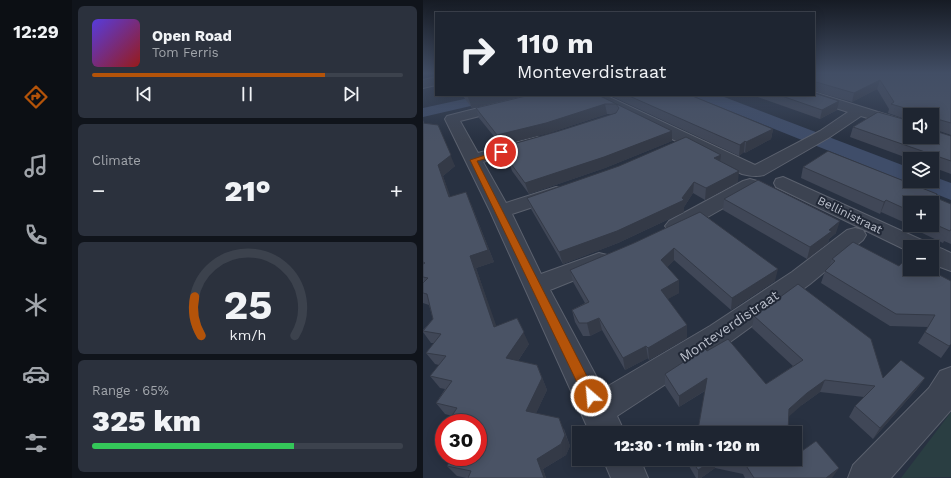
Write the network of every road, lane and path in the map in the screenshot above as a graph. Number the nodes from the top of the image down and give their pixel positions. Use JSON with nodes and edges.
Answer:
{"nodes":[{"id":1,"x":540,"y":96,"type":"edge"},
{"id":2,"x":598,"y":96,"type":"edge"},
{"id":3,"x":814,"y":96,"type":"edge"},
{"id":4,"x":859,"y":111,"type":"junction"},
{"id":5,"x":903,"y":125,"type":"edge"},
{"id":6,"x":548,"y":139,"type":"edge"},
{"id":7,"x":473,"y":160,"type":"junction"},
{"id":8,"x":783,"y":182,"type":"dead end"},
{"id":9,"x":750,"y":184,"type":"edge"},
{"id":10,"x":570,"y":188,"type":"edge"},
{"id":11,"x":500,"y":211,"type":"junction"},
{"id":12,"x":855,"y":235,"type":"dead end"},
{"id":13,"x":655,"y":236,"type":"edge"},
{"id":14,"x":903,"y":240,"type":"edge"},
{"id":15,"x":620,"y":252,"type":"edge"},
{"id":16,"x":939,"y":257,"type":"edge"},
{"id":17,"x":951,"y":263,"type":"edge"},
{"id":18,"x":535,"y":286,"type":"junction"},
{"id":19,"x":951,"y":381,"type":"edge"},
{"id":20,"x":603,"y":421,"type":"edge"},
{"id":21,"x":624,"y":466,"type":"edge"},
{"id":22,"x":630,"y":478,"type":"edge"},
{"id":23,"x":866,"y":478,"type":"edge"}],
"edges":[{"from":1,"to":7,"type":"street","name":"Monteverdistraat"},
{"from":2,"to":4,"type":"street"},
{"from":3,"to":4,"type":"street"},
{"from":4,"to":5,"type":"street"},
{"from":6,"to":7,"type":"street"},
{"from":7,"to":11,"type":"street","name":"Monteverdistraat"},
{"from":8,"to":14,"type":"street","name":"Bellinistraat"},
{"from":9,"to":13,"type":"street"},
{"from":10,"to":11,"type":"street"},
{"from":11,"to":18,"type":"street","name":"Monteverdistraat"},
{"from":12,"to":20,"type":"street","name":"Monteverdistraat"},
{"from":15,"to":18,"type":"street"},
{"from":16,"to":17,"type":"street"},
{"from":18,"to":20,"type":"street","name":"Monteverdistraat"},
{"from":19,"to":23,"type":"street"},
{"from":21,"to":22,"type":"street"}]}
